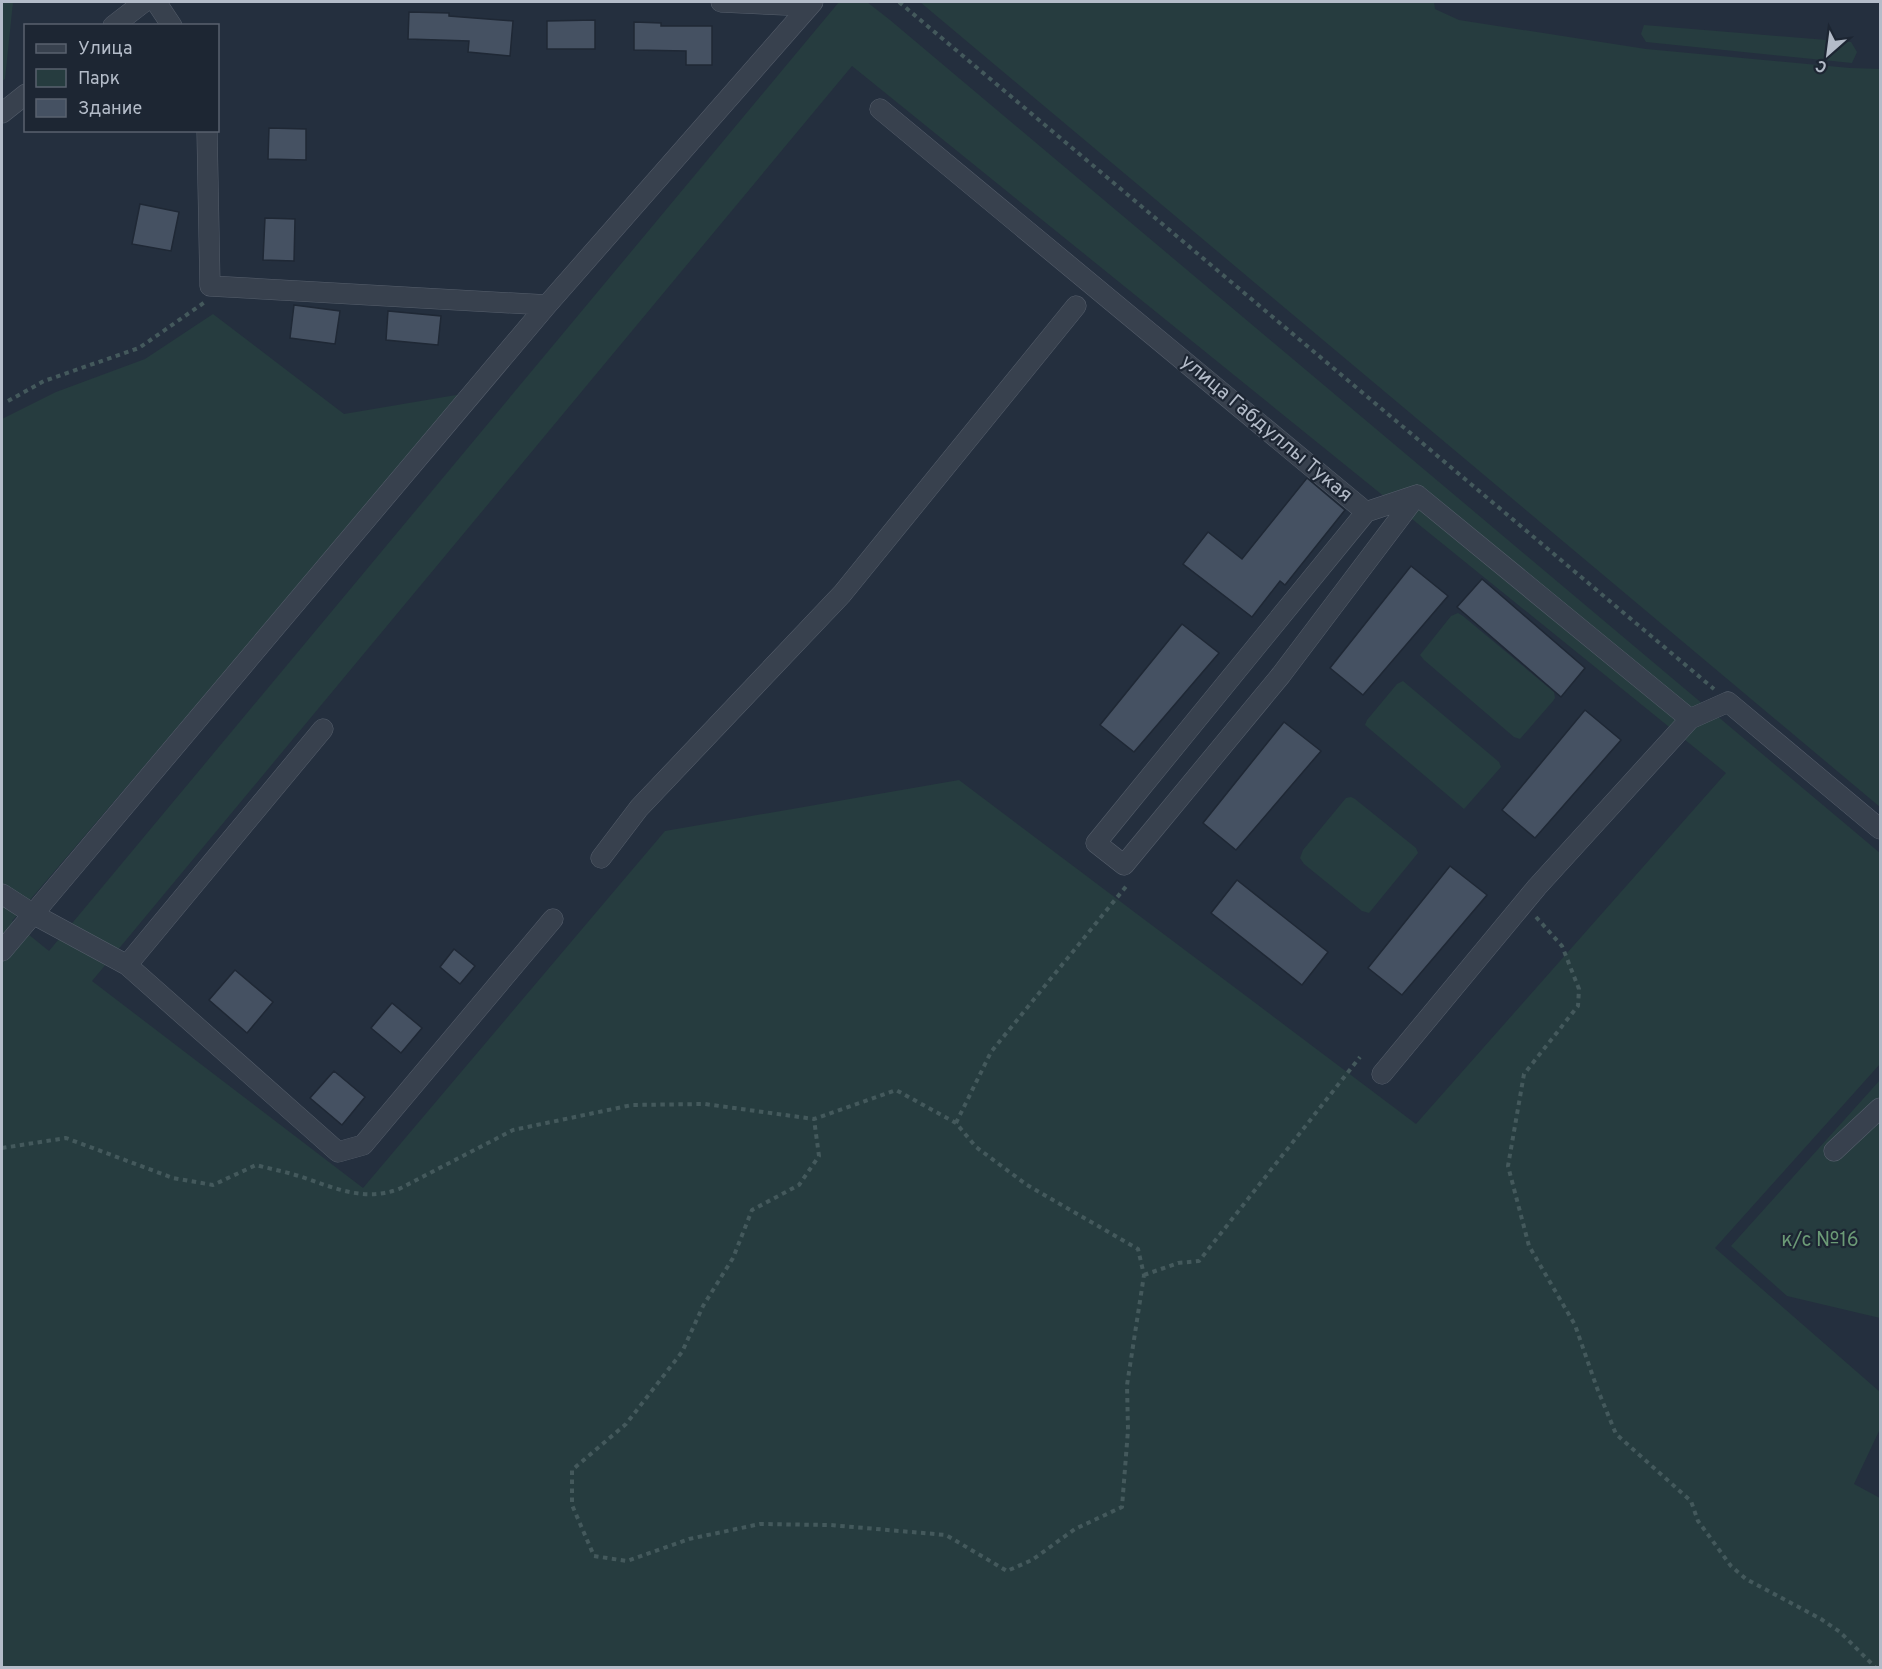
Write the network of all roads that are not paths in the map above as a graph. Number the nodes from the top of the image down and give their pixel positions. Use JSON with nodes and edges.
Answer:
{"nodes":[{"id":1,"x":144,"y":2,"type":"edge"},
{"id":2,"x":156,"y":2,"type":"edge"},
{"id":3,"x":721,"y":2,"type":"edge"},
{"id":4,"x":810,"y":4,"type":"edge"},
{"id":5,"x":116,"y":24,"type":"edge"},
{"id":6,"x":171,"y":24,"type":"edge"},
{"id":7,"x":24,"y":96,"type":"edge"},
{"id":8,"x":880,"y":109,"type":"dead end"},
{"id":9,"x":2,"y":113,"type":"edge"},
{"id":10,"x":207,"y":132,"type":"edge"},
{"id":11,"x":547,"y":305,"type":"junction"},
{"id":12,"x":1076,"y":306,"type":"dead end"},
{"id":13,"x":1417,"y":495,"type":"junction"},
{"id":14,"x":1366,"y":512,"type":"junction"},
{"id":15,"x":1690,"y":718,"type":"junction"},
{"id":16,"x":323,"y":729,"type":"dead end"},
{"id":17,"x":1881,"y":830,"type":"edge"},
{"id":18,"x":601,"y":858,"type":"dead end"},
{"id":19,"x":2,"y":894,"type":"edge"},
{"id":20,"x":33,"y":914,"type":"junction"},
{"id":21,"x":553,"y":919,"type":"dead end"},
{"id":22,"x":2,"y":951,"type":"edge"},
{"id":23,"x":127,"y":965,"type":"junction"},
{"id":24,"x":1382,"y":1074,"type":"dead end"},
{"id":25,"x":1881,"y":1108,"type":"edge"},
{"id":26,"x":1834,"y":1151,"type":"dead end"}],
"edges":[{"from":1,"to":5,"type":"street"},
{"from":2,"to":6,"type":"street"},
{"from":3,"to":4,"type":"street"},
{"from":4,"to":11,"type":"street"},
{"from":7,"to":9,"type":"street"},
{"from":8,"to":14,"type":"street","name":"улица Габдуллы Тукая"},
{"from":10,"to":11,"type":"street"},
{"from":11,"to":20,"type":"street"},
{"from":12,"to":18,"type":"street"},
{"from":13,"to":14,"type":"street","name":"улица Габдуллы Тукая"},
{"from":13,"to":14,"type":"street"},
{"from":13,"to":15,"type":"street"},
{"from":15,"to":17,"type":"street"},
{"from":15,"to":24,"type":"street"},
{"from":16,"to":23,"type":"street"},
{"from":19,"to":20,"type":"street"},
{"from":20,"to":22,"type":"street"},
{"from":20,"to":23,"type":"street"},
{"from":21,"to":23,"type":"street"},
{"from":25,"to":26,"type":"street"}]}
